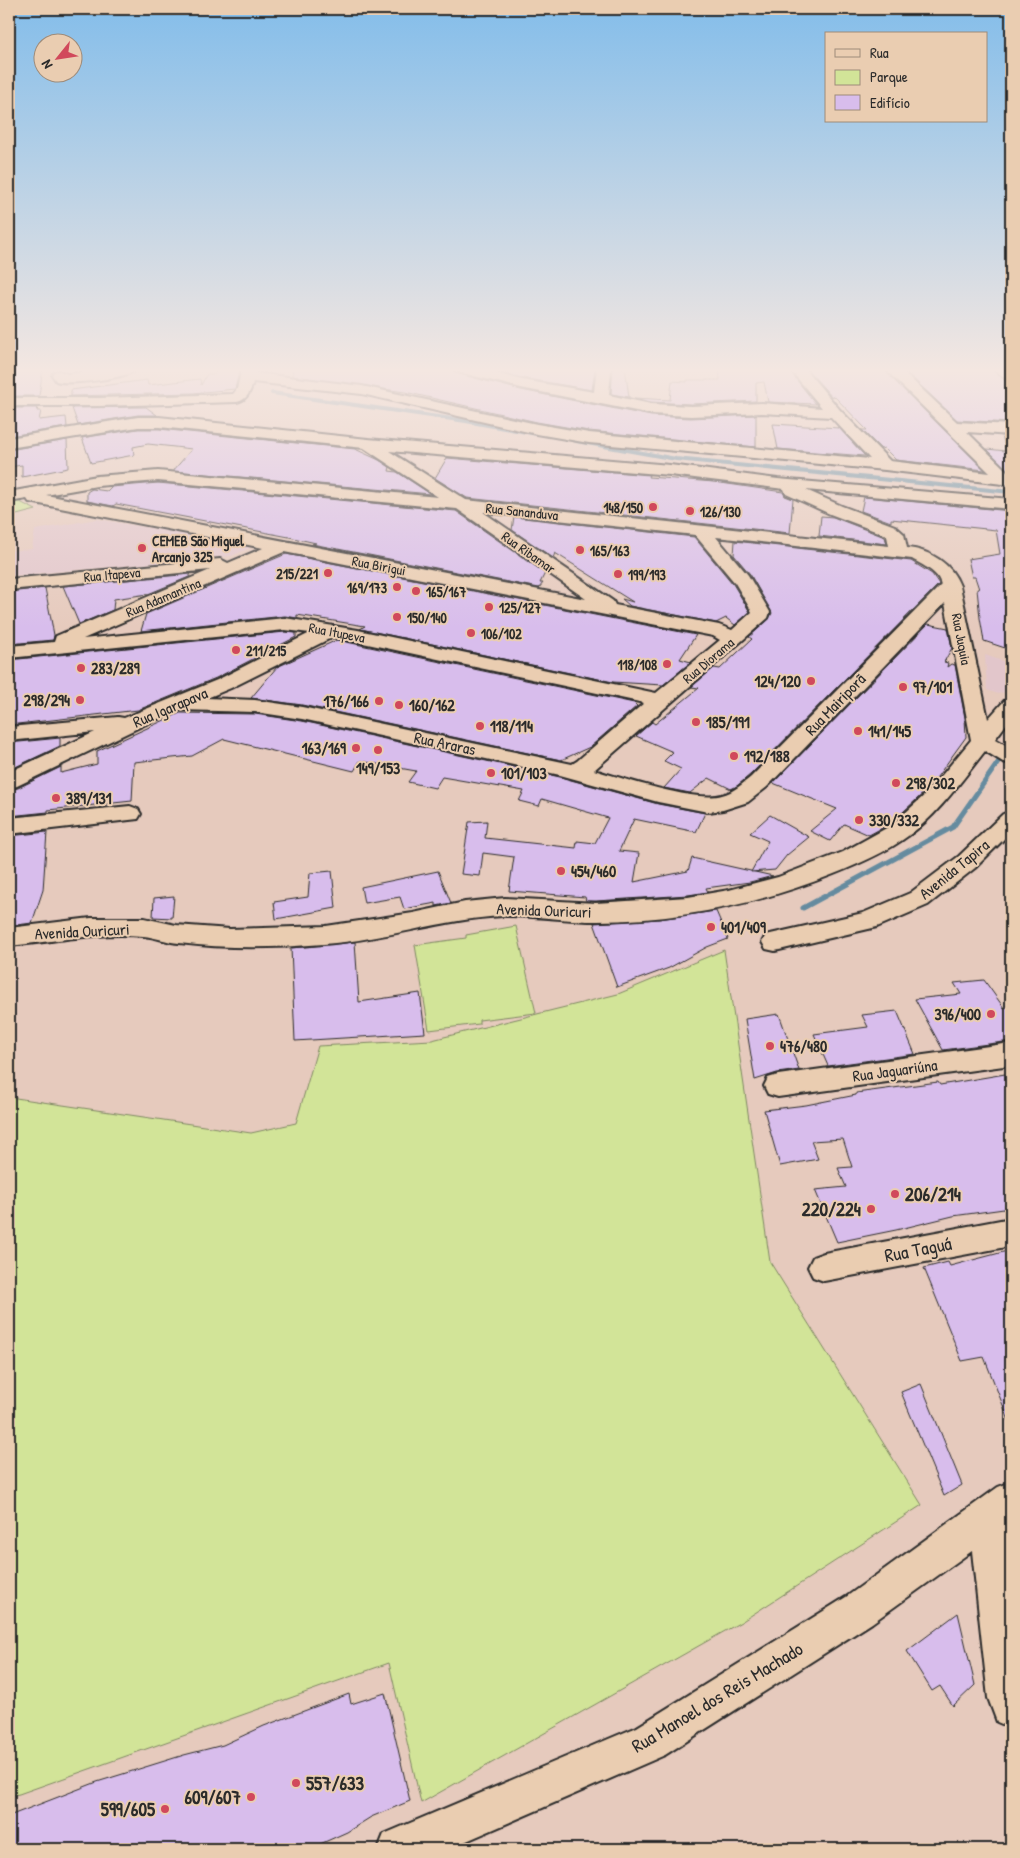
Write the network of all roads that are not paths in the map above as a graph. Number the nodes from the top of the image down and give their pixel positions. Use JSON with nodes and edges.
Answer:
{"nodes":[{"id":1,"x":384,"y":455,"type":"edge"},
{"id":2,"x":492,"y":455,"type":"edge"},
{"id":3,"x":764,"y":455,"type":"edge"},
{"id":4,"x":874,"y":455,"type":"edge"},
{"id":5,"x":983,"y":455,"type":"edge"},
{"id":6,"x":884,"y":465,"type":"junction"},
{"id":7,"x":1008,"y":479,"type":"edge"},
{"id":8,"x":778,"y":484,"type":"junction"},
{"id":9,"x":16,"y":496,"type":"edge"},
{"id":10,"x":1011,"y":504,"type":"edge"},
{"id":11,"x":462,"y":505,"type":"junction"},
{"id":12,"x":700,"y":530,"type":"junction"},
{"id":13,"x":282,"y":546,"type":"junction"},
{"id":14,"x":903,"y":546,"type":"junction"},
{"id":15,"x":245,"y":561,"type":"junction"},
{"id":16,"x":9,"y":584,"type":"edge"},
{"id":17,"x":951,"y":586,"type":"junction"},
{"id":18,"x":614,"y":611,"type":"junction"},
{"id":19,"x":330,"y":631,"type":"junction"},
{"id":20,"x":734,"y":639,"type":"junction"},
{"id":21,"x":45,"y":648,"type":"junction"},
{"id":22,"x":9,"y":652,"type":"edge"},
{"id":23,"x":660,"y":700,"type":"junction"},
{"id":24,"x":177,"y":704,"type":"junction"},
{"id":25,"x":1011,"y":705,"type":"edge"},
{"id":26,"x":137,"y":720,"type":"junction"},
{"id":27,"x":9,"y":734,"type":"edge"},
{"id":28,"x":987,"y":744,"type":"junction"},
{"id":29,"x":1011,"y":757,"type":"edge"},
{"id":30,"x":574,"y":771,"type":"junction"},
{"id":31,"x":9,"y":782,"type":"edge"},
{"id":32,"x":708,"y":805,"type":"joint"},
{"id":33,"x":130,"y":814,"type":"dead end"},
{"id":34,"x":1011,"y":819,"type":"edge"},
{"id":35,"x":9,"y":826,"type":"edge"},
{"id":36,"x":9,"y":936,"type":"edge"},
{"id":37,"x":775,"y":942,"type":"dead end"},
{"id":38,"x":1011,"y":1054,"type":"edge"},
{"id":39,"x":778,"y":1086,"type":"dead end"},
{"id":40,"x":1011,"y":1232,"type":"edge"},
{"id":41,"x":824,"y":1267,"type":"dead end"},
{"id":42,"x":999,"y":1509,"type":"edge"},
{"id":43,"x":1011,"y":1708,"type":"edge"},
{"id":44,"x":399,"y":1849,"type":"edge"}],
"edges":[{"from":1,"to":11,"type":"street","name":"Rua Ribamar"},
{"from":2,"to":8,"type":"street"},
{"from":3,"to":6,"type":"street"},
{"from":4,"to":6,"type":"street"},
{"from":5,"to":7,"type":"street"},
{"from":6,"to":7,"type":"street"},
{"from":8,"to":10,"type":"street"},
{"from":8,"to":14,"type":"street","name":"Rua Juquia"},
{"from":9,"to":11,"type":"street","name":"Rua Sananduva"},
{"from":9,"to":13,"type":"street","name":"Rua Birigui"},
{"from":11,"to":12,"type":"street","name":"Rua Sananduva"},
{"from":11,"to":18,"type":"street","name":"Rua Ribamar"},
{"from":12,"to":14,"type":"street","name":"Rua Sananduva"},
{"from":12,"to":20,"type":"street","name":"Rua Diorama"},
{"from":13,"to":15,"type":"street","name":"Rua Adamantina"},
{"from":13,"to":18,"type":"street","name":"Rua Birigui"},
{"from":14,"to":17,"type":"street","name":"Rua Juquia"},
{"from":15,"to":16,"type":"street","name":"Rua Itapeva"},
{"from":15,"to":21,"type":"street","name":"Rua Adamantina"},
{"from":17,"to":28,"type":"street","name":"Rua Juquia"},
{"from":17,"to":32,"type":"street","name":"Rua Mairiporã"},
{"from":18,"to":20,"type":"street","name":"Rua Birigui"},
{"from":19,"to":21,"type":"street","name":"Rua Itupeva"},
{"from":19,"to":23,"type":"street","name":"Rua Itupeva"},
{"from":19,"to":24,"type":"street","name":"Rua Igarapava"},
{"from":20,"to":23,"type":"street","name":"Rua Diorama"},
{"from":21,"to":22,"type":"street","name":"Rua Itupeva"},
{"from":23,"to":30,"type":"street","name":"Rua Diorama"},
{"from":24,"to":26,"type":"street","name":"Rua Igarapava"},
{"from":24,"to":30,"type":"street","name":"Rua Araras"},
{"from":25,"to":28,"type":"street","name":"Avenida Ouricuri"},
{"from":26,"to":27,"type":"street"},
{"from":26,"to":31,"type":"street","name":"Rua Igarapava"},
{"from":28,"to":29,"type":"street"},
{"from":28,"to":36,"type":"street","name":"Avenida Ouricuri"},
{"from":30,"to":32,"type":"street","name":"Rua Araras"},
{"from":33,"to":35,"type":"street"},
{"from":34,"to":37,"type":"street","name":"Avenida Tapira"},
{"from":38,"to":39,"type":"street","name":"Rua Jaguariúna"},
{"from":40,"to":41,"type":"street","name":"Rua Taguá"},
{"from":42,"to":43,"type":"street"},
{"from":42,"to":44,"type":"street","name":"Rua Manoel dos Reis Machado"}]}
